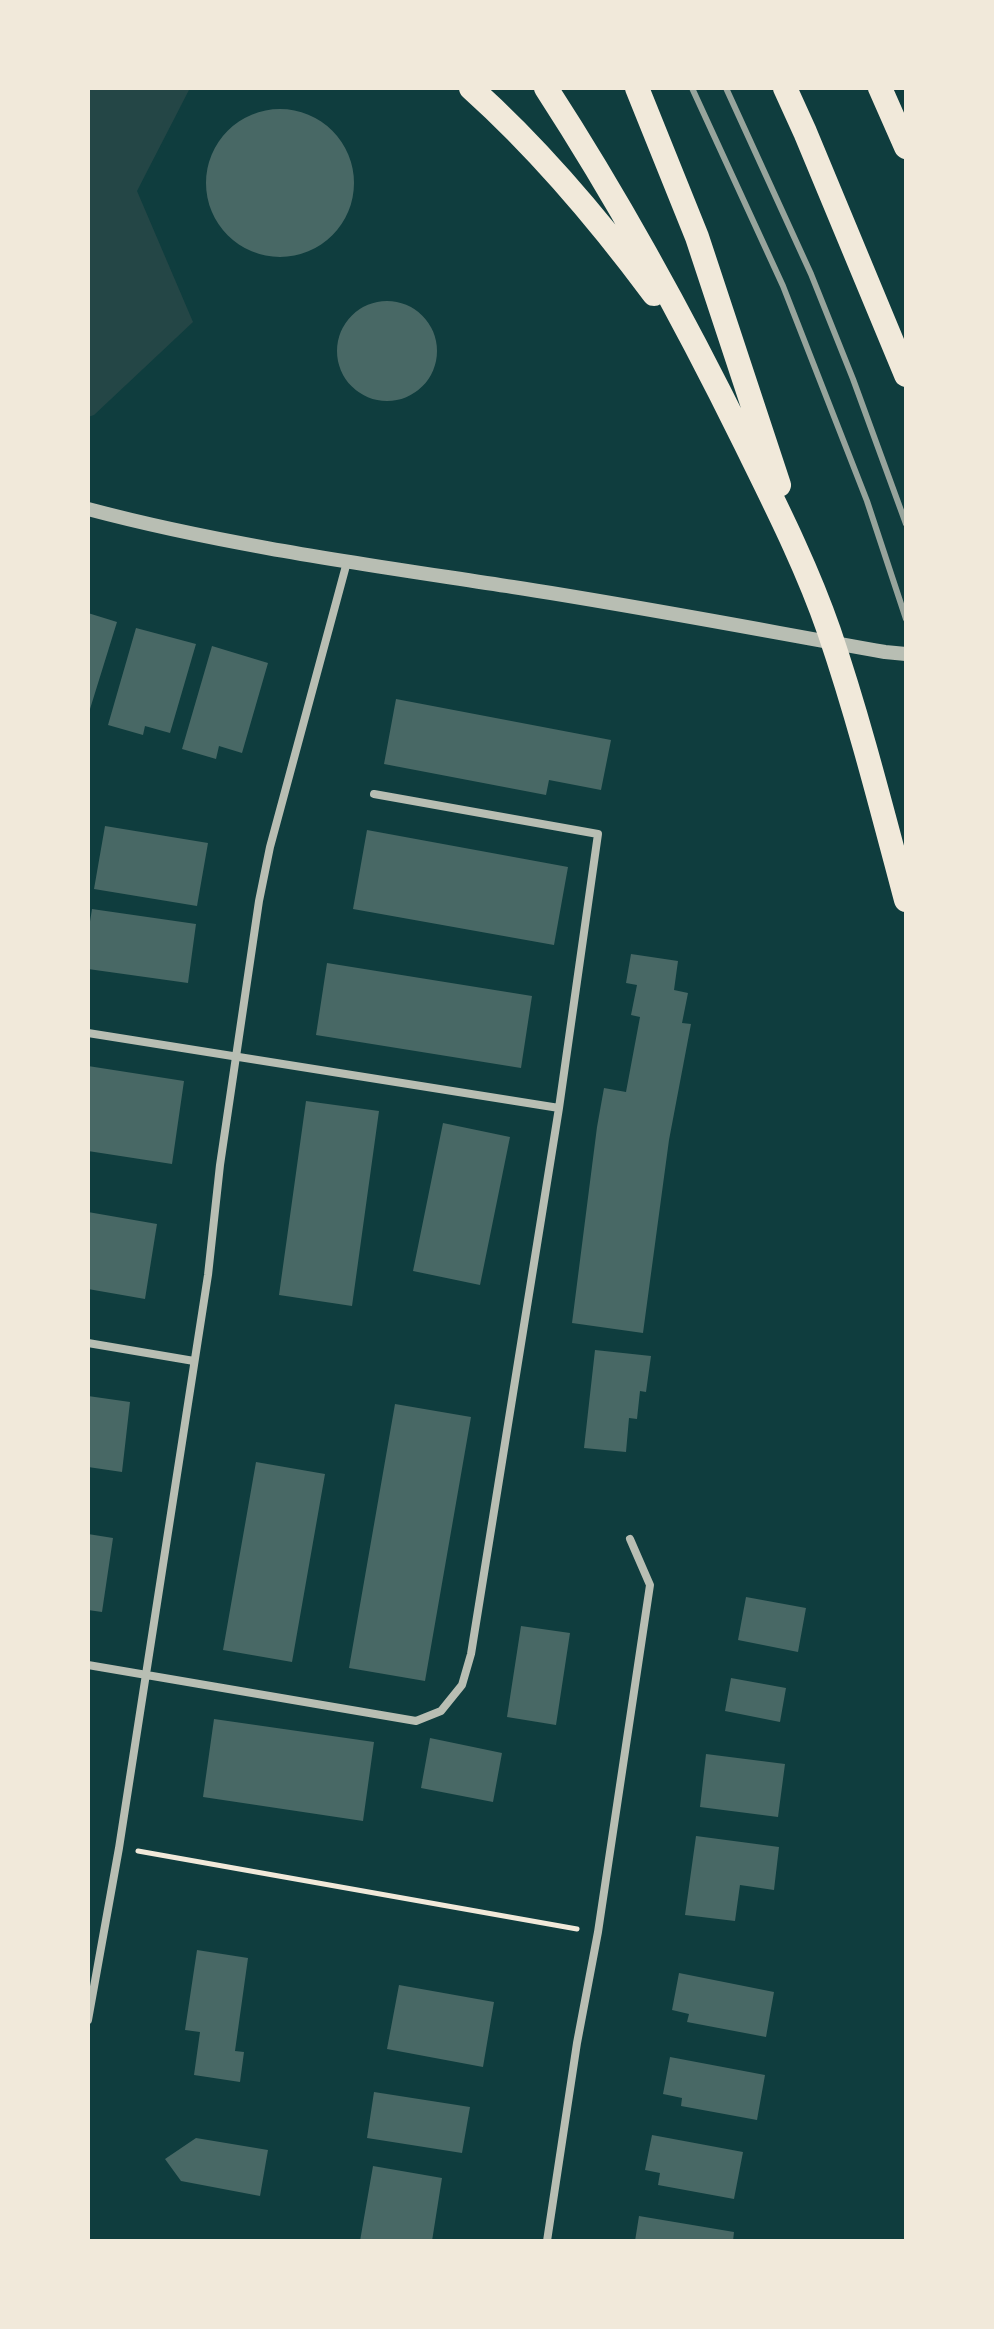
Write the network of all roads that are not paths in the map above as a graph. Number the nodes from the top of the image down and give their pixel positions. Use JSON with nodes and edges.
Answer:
{"nodes":[{"id":1,"x":471,"y":88,"type":"edge"},
{"id":2,"x":546,"y":88,"type":"edge"},
{"id":3,"x":637,"y":88,"type":"edge"},
{"id":4,"x":785,"y":88,"type":"edge"},
{"id":5,"x":880,"y":88,"type":"edge"},
{"id":6,"x":899,"y":88,"type":"edge"},
{"id":7,"x":906,"y":110,"type":"edge"},
{"id":8,"x":906,"y":147,"type":"edge"},
{"id":9,"x":906,"y":375,"type":"edge"},
{"id":10,"x":713,"y":377,"type":"junction"},
{"id":11,"x":780,"y":505,"type":"junction"},
{"id":12,"x":88,"y":509,"type":"edge"},
{"id":13,"x":347,"y":562,"type":"junction"},
{"id":14,"x":906,"y":654,"type":"edge"},
{"id":15,"x":374,"y":794,"type":"dead end"},
{"id":16,"x":906,"y":900,"type":"edge"},
{"id":17,"x":88,"y":1033,"type":"edge"},
{"id":18,"x":236,"y":1056,"type":"junction"},
{"id":19,"x":559,"y":1108,"type":"junction"},
{"id":20,"x":88,"y":1343,"type":"edge"},
{"id":21,"x":194,"y":1361,"type":"junction"},
{"id":22,"x":630,"y":1539,"type":"dead end"},
{"id":23,"x":88,"y":1665,"type":"edge"},
{"id":24,"x":145,"y":1675,"type":"junction"},
{"id":25,"x":88,"y":2020,"type":"edge"},
{"id":26,"x":547,"y":2241,"type":"edge"}],
"edges":[{"from":1,"to":10,"type":"highway"},
{"from":2,"to":10,"type":"highway"},
{"from":3,"to":11,"type":"highway"},
{"from":4,"to":9,"type":"highway"},
{"from":5,"to":8,"type":"highway"},
{"from":6,"to":7,"type":"highway"},
{"from":10,"to":11,"type":"highway"},
{"from":11,"to":16,"type":"highway"},
{"from":12,"to":13,"type":"street"},
{"from":13,"to":14,"type":"street"},
{"from":13,"to":18,"type":"street"},
{"from":15,"to":19,"type":"street"},
{"from":17,"to":18,"type":"street"},
{"from":18,"to":19,"type":"street"},
{"from":18,"to":21,"type":"street"},
{"from":19,"to":24,"type":"street"},
{"from":20,"to":21,"type":"street"},
{"from":21,"to":24,"type":"street"},
{"from":22,"to":26,"type":"street"},
{"from":23,"to":24,"type":"street"},
{"from":24,"to":25,"type":"street"}]}
